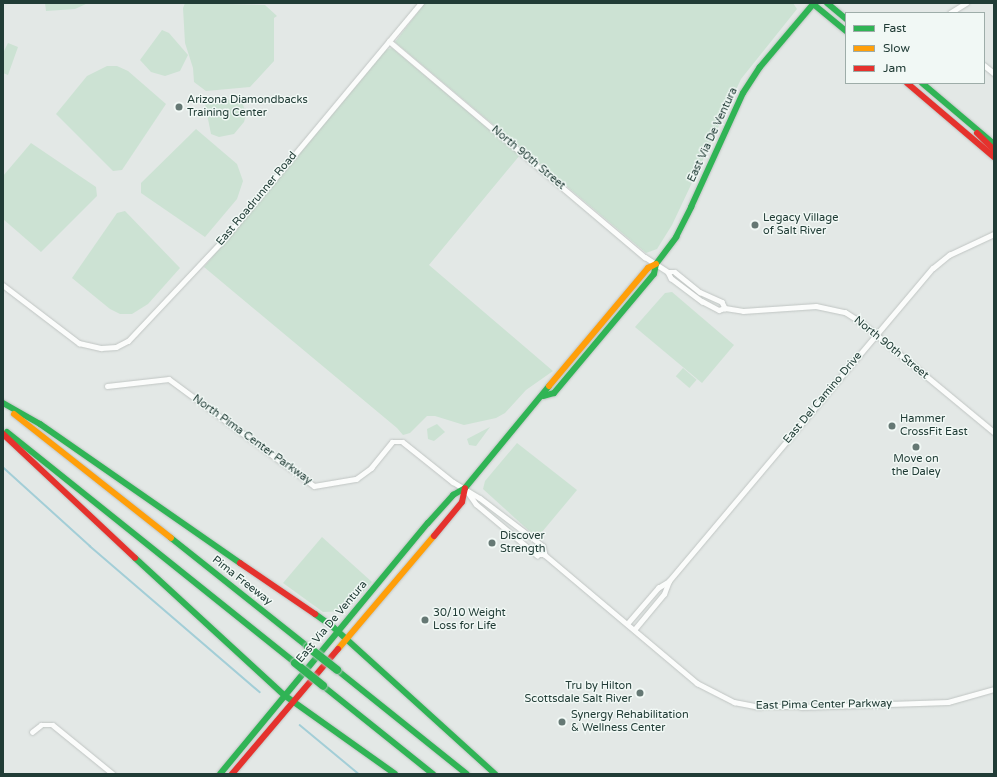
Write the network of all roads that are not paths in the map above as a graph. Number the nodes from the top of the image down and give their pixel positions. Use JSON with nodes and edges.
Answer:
{"nodes":[{"id":1,"x":421,"y":3,"type":"edge"},
{"id":2,"x":813,"y":3,"type":"edge"},
{"id":3,"x":827,"y":3,"type":"edge"},
{"id":4,"x":966,"y":3,"type":"edge"},
{"id":5,"x":952,"y":12,"type":"edge"},
{"id":6,"x":845,"y":18,"type":"edge"},
{"id":7,"x":845,"y":30,"type":"edge"},
{"id":8,"x":389,"y":41,"type":"junction"},
{"id":9,"x":985,"y":66,"type":"edge"},
{"id":10,"x":994,"y":73,"type":"edge"},
{"id":11,"x":908,"y":84,"type":"edge"},
{"id":12,"x":923,"y":84,"type":"edge"},
{"id":13,"x":970,"y":124,"type":"junction"},
{"id":14,"x":994,"y":144,"type":"edge"},
{"id":15,"x":994,"y":150,"type":"edge"},
{"id":16,"x":994,"y":157,"type":"edge"},
{"id":17,"x":994,"y":234,"type":"edge"},
{"id":18,"x":656,"y":264,"type":"junction"},
{"id":19,"x":668,"y":272,"type":"junction"},
{"id":20,"x":3,"y":285,"type":"edge"},
{"id":21,"x":725,"y":308,"type":"junction"},
{"id":22,"x":876,"y":335,"type":"junction"},
{"id":23,"x":107,"y":386,"type":"dead end"},
{"id":24,"x":3,"y":404,"type":"edge"},
{"id":25,"x":3,"y":429,"type":"edge"},
{"id":26,"x":994,"y":432,"type":"edge"},
{"id":27,"x":3,"y":434,"type":"edge"},
{"id":28,"x":465,"y":488,"type":"junction"},
{"id":29,"x":545,"y":555,"type":"junction"},
{"id":30,"x":669,"y":581,"type":"junction"},
{"id":31,"x":630,"y":627,"type":"junction"},
{"id":32,"x":338,"y":631,"type":"junction"},
{"id":33,"x":347,"y":639,"type":"junction"},
{"id":34,"x":994,"y":689,"type":"edge"},
{"id":35,"x":284,"y":695,"type":"junction"},
{"id":36,"x":293,"y":703,"type":"junction"},
{"id":37,"x":32,"y":732,"type":"dead end"},
{"id":38,"x":113,"y":774,"type":"edge"},
{"id":39,"x":220,"y":774,"type":"edge"},
{"id":40,"x":232,"y":774,"type":"edge"},
{"id":41,"x":396,"y":774,"type":"edge"},
{"id":42,"x":433,"y":774,"type":"edge"},
{"id":43,"x":467,"y":774,"type":"edge"},
{"id":44,"x":495,"y":774,"type":"edge"}],
"edges":[{"from":1,"to":8,"type":"street","name":"East Roadrunner Road"},
{"from":2,"to":7,"type":"main road"},
{"from":2,"to":18,"type":"main road","name":"East Via De Ventura"},
{"from":3,"to":6,"type":"main road"},
{"from":4,"to":5,"type":"street"},
{"from":8,"to":18,"type":"street","name":"North 90th Street"},
{"from":8,"to":20,"type":"street","name":"East Roadrunner Road"},
{"from":9,"to":10,"type":"street"},
{"from":11,"to":16,"type":"main road"},
{"from":12,"to":13,"type":"main road"},
{"from":13,"to":14,"type":"main road"},
{"from":13,"to":15,"type":"main road"},
{"from":17,"to":22,"type":"street","name":"East Del Camino Drive"},
{"from":18,"to":19,"type":"street","name":"North 90th Street"},
{"from":18,"to":28,"type":"main road","name":"East Via De Ventura"},
{"from":19,"to":21,"type":"street","name":"North 90th Street"},
{"from":19,"to":21,"type":"street","name":"North 90th Street"},
{"from":21,"to":22,"type":"street","name":"North 90th Street"},
{"from":22,"to":26,"type":"street","name":"North 90th Street"},
{"from":22,"to":30,"type":"street","name":"East Del Camino Drive"},
{"from":23,"to":28,"type":"street","name":"North Pima Center Parkway"},
{"from":24,"to":32,"type":"main road"},
{"from":24,"to":43,"type":"main road","name":"Pima Freeway","bridge":true},
{"from":25,"to":42,"type":"main road","bridge":true},
{"from":27,"to":35,"type":"main road"},
{"from":28,"to":29,"type":"street","name":"North Pima Center Parkway"},
{"from":28,"to":29,"type":"street","name":"North Pima Center Parkway"},
{"from":28,"to":32,"type":"main road","name":"East Via De Ventura"},
{"from":28,"to":33,"type":"main road","name":"East Via De Ventura"},
{"from":29,"to":31,"type":"street","name":"North Pima Center Parkway"},
{"from":30,"to":31,"type":"street","name":"East Del Camino Drive"},
{"from":30,"to":31,"type":"street","name":"East Del Camino Drive"},
{"from":31,"to":34,"type":"street","name":"East Pima Center Parkway"},
{"from":32,"to":33,"type":"main road"},
{"from":32,"to":35,"type":"main road","name":"East Via De Ventura"},
{"from":33,"to":36,"type":"main road","name":"East Via De Ventura"},
{"from":33,"to":44,"type":"main road"},
{"from":35,"to":36,"type":"main road"},
{"from":35,"to":39,"type":"main road","name":"East Via De Ventura"},
{"from":36,"to":40,"type":"main road","name":"East Via De Ventura"},
{"from":36,"to":41,"type":"main road"},
{"from":37,"to":38,"type":"street"}]}
